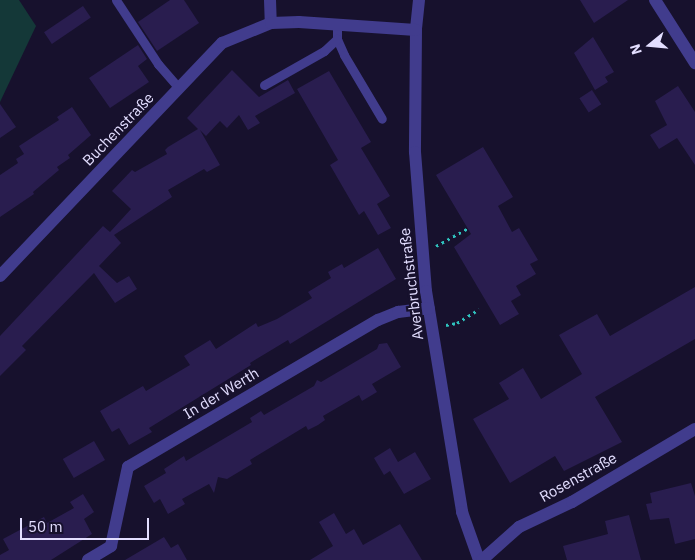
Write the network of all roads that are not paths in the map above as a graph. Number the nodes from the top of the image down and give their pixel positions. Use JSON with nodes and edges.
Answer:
{"nodes":[{"id":1,"x":116,"y":0,"type":"edge"},
{"id":2,"x":270,"y":0,"type":"edge"},
{"id":3,"x":420,"y":0,"type":"edge"},
{"id":4,"x":655,"y":0,"type":"edge"},
{"id":5,"x":271,"y":23,"type":"junction"},
{"id":6,"x":337,"y":24,"type":"junction"},
{"id":7,"x":416,"y":30,"type":"junction"},
{"id":8,"x":336,"y":40,"type":"junction"},
{"id":9,"x":695,"y":63,"type":"edge"},
{"id":10,"x":264,"y":86,"type":"dead end"},
{"id":11,"x":179,"y":88,"type":"junction"},
{"id":12,"x":382,"y":119,"type":"dead end"},
{"id":13,"x":0,"y":276,"type":"edge"},
{"id":14,"x":429,"y":308,"type":"junction"},
{"id":15,"x":695,"y":429,"type":"edge"},
{"id":16,"x":88,"y":560,"type":"edge"},
{"id":17,"x":481,"y":560,"type":"edge"}],
"edges":[{"from":1,"to":11,"type":"lane"},
{"from":2,"to":5,"type":"street"},
{"from":3,"to":7,"type":"street","name":"Averbruchstraße"},
{"from":4,"to":9,"type":"street"},
{"from":5,"to":6,"type":"street","name":"Buchenstraße"},
{"from":5,"to":11,"type":"street","name":"Buchenstraße"},
{"from":6,"to":7,"type":"street","name":"Buchenstraße"},
{"from":6,"to":8,"type":"lane"},
{"from":7,"to":14,"type":"street","name":"Averbruchstraße"},
{"from":8,"to":10,"type":"lane"},
{"from":8,"to":12,"type":"lane"},
{"from":11,"to":13,"type":"street","name":"Buchenstraße"},
{"from":14,"to":16,"type":"street","name":"In der Werth"},
{"from":14,"to":17,"type":"street","name":"Averbruchstraße"},
{"from":15,"to":17,"type":"street","name":"Rosenstraße"}]}
